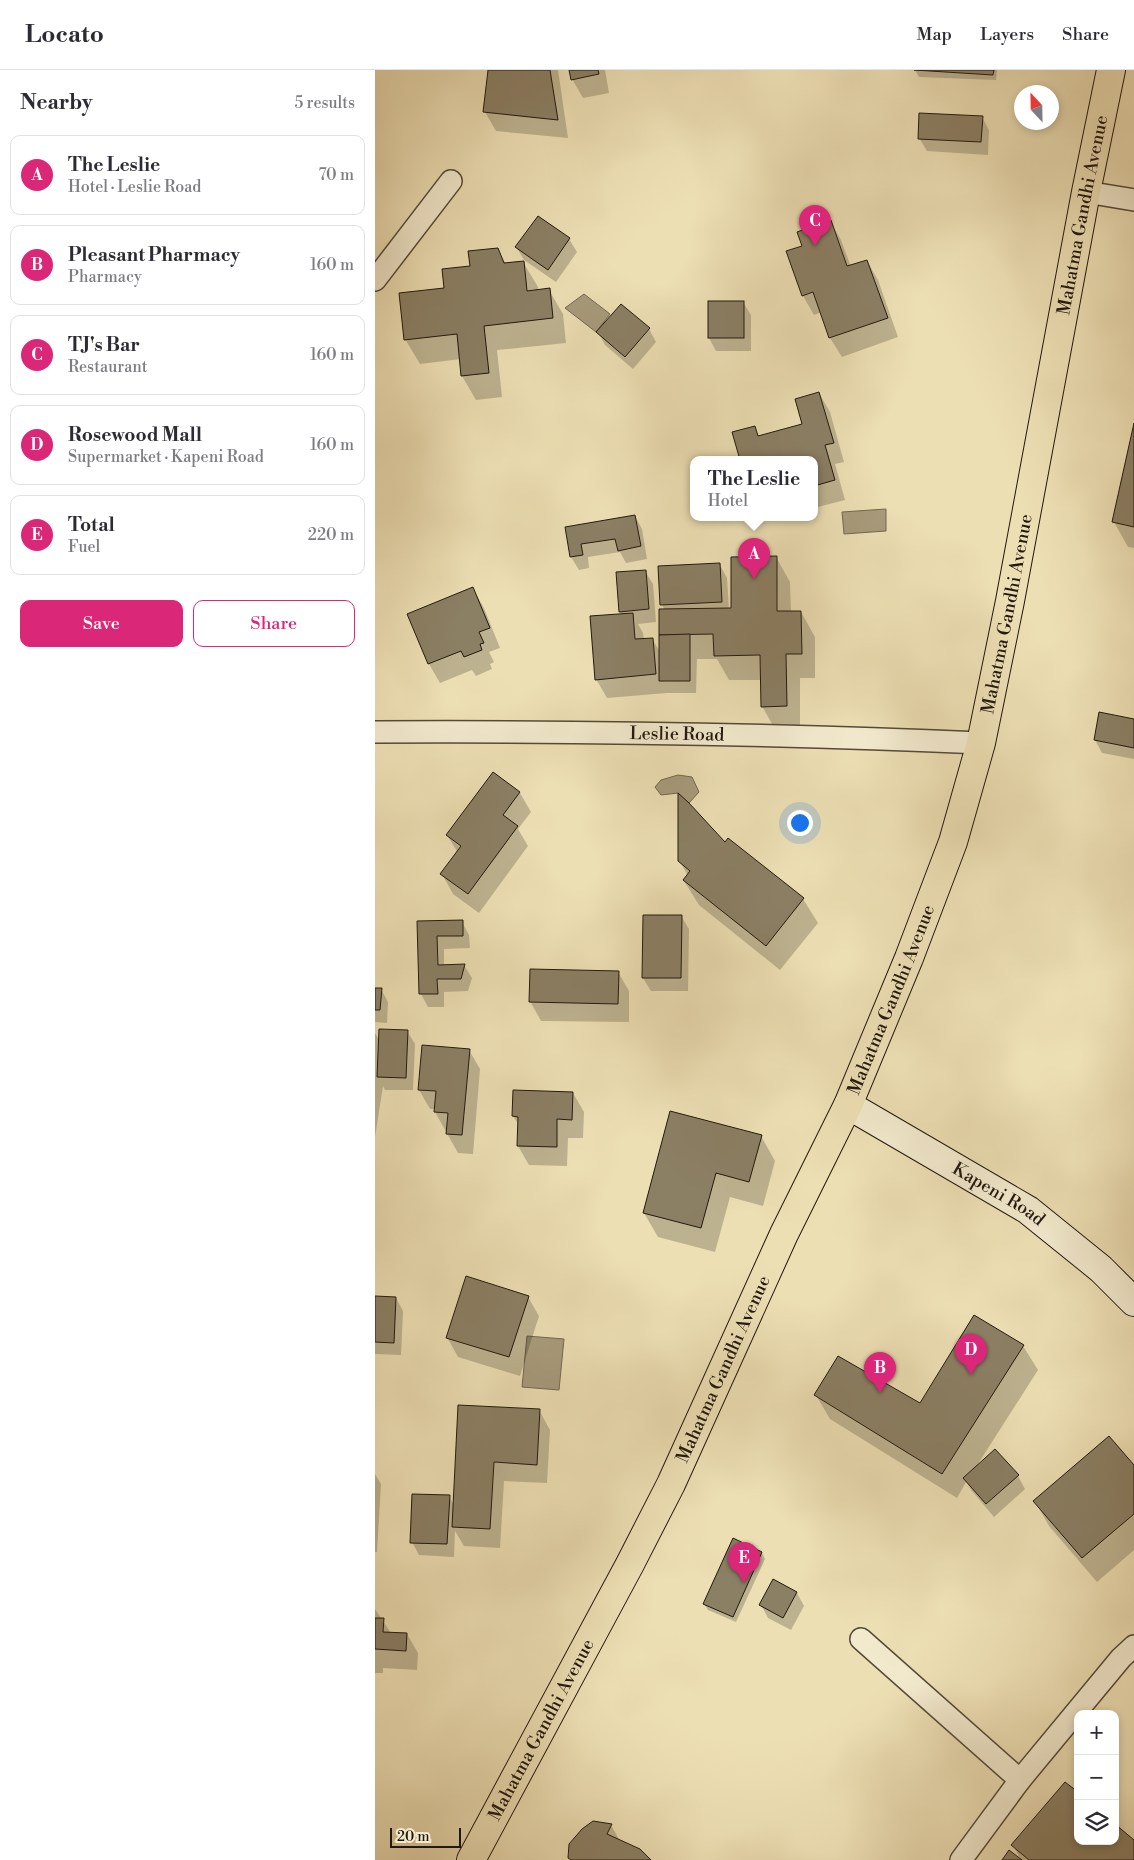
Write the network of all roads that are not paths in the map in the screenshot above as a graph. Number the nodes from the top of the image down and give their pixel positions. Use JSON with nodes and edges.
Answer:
{"nodes":[{"id":1,"x":1111,"y":70,"type":"edge"},
{"id":2,"x":451,"y":181,"type":"dead end"},
{"id":3,"x":1086,"y":192,"type":"junction"},
{"id":4,"x":1134,"y":200,"type":"edge"},
{"id":5,"x":375,"y":280,"type":"edge"},
{"id":6,"x":375,"y":732,"type":"edge"},
{"id":7,"x":981,"y":743,"type":"junction"},
{"id":8,"x":848,"y":1105,"type":"junction"},
{"id":9,"x":1134,"y":1302,"type":"edge"},
{"id":10,"x":861,"y":1639,"type":"dead end"},
{"id":11,"x":1134,"y":1646,"type":"edge"},
{"id":12,"x":1019,"y":1780,"type":"junction"},
{"id":13,"x":471,"y":1860,"type":"edge"},
{"id":14,"x":961,"y":1860,"type":"edge"}],
"edges":[{"from":1,"to":3,"type":"main road","name":"Mahatma Gandhi Avenue"},
{"from":2,"to":5,"type":"street"},
{"from":3,"to":4,"type":"street"},
{"from":3,"to":7,"type":"main road","name":"Mahatma Gandhi Avenue"},
{"from":6,"to":7,"type":"street","name":"Leslie Road"},
{"from":7,"to":8,"type":"main road","name":"Mahatma Gandhi Avenue"},
{"from":8,"to":9,"type":"main road","name":"Kapeni Road"},
{"from":8,"to":13,"type":"main road","name":"Mahatma Gandhi Avenue"},
{"from":10,"to":12,"type":"street"},
{"from":11,"to":12,"type":"street"},
{"from":12,"to":14,"type":"street"}]}
